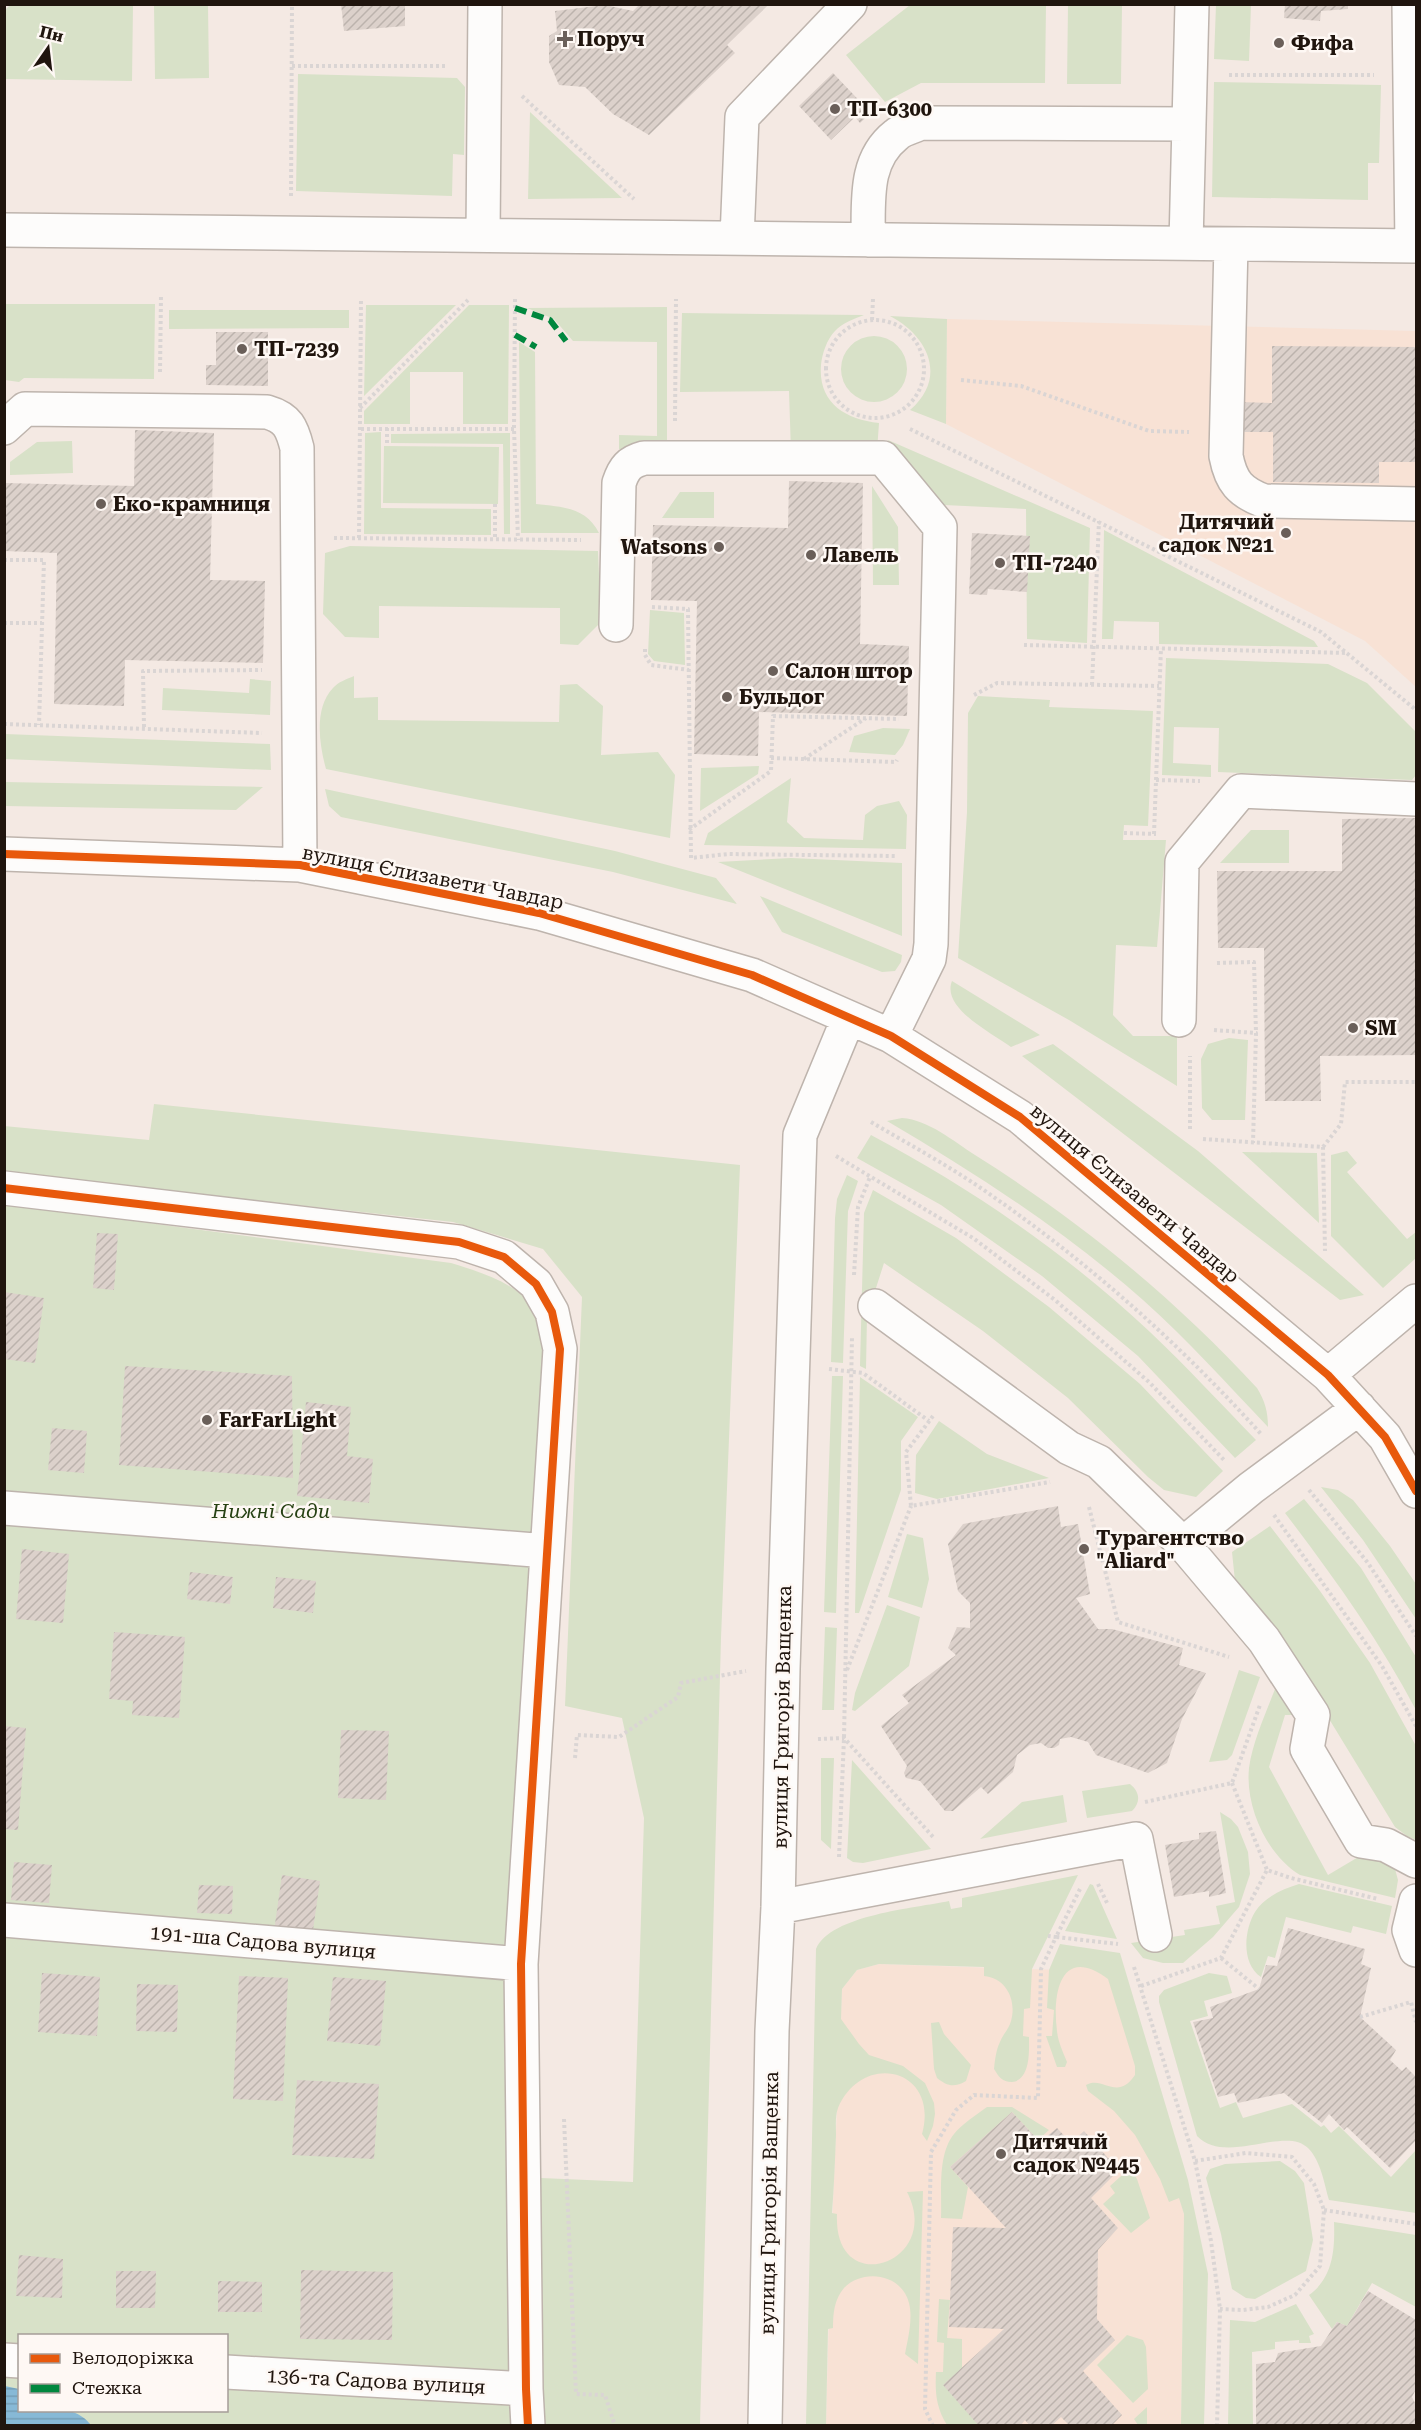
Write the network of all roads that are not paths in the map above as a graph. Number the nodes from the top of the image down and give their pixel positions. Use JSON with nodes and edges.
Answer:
{"nodes":[{"id":1,"x":485,"y":4,"type":"edge"},
{"id":2,"x":850,"y":4,"type":"edge"},
{"id":3,"x":1192,"y":4,"type":"edge"},
{"id":4,"x":1408,"y":4,"type":"edge"},
{"id":5,"x":1189,"y":124,"type":"junction"},
{"id":6,"x":4,"y":230,"type":"edge"},
{"id":7,"x":483,"y":235,"type":"junction"},
{"id":8,"x":737,"y":238,"type":"junction"},
{"id":9,"x":868,"y":240,"type":"junction"},
{"id":10,"x":1186,"y":243,"type":"junction"},
{"id":11,"x":1231,"y":244,"type":"junction"},
{"id":12,"x":1414,"y":246,"type":"edge"},
{"id":13,"x":4,"y":428,"type":"edge"},
{"id":14,"x":1416,"y":504,"type":"edge"},
{"id":15,"x":616,"y":625,"type":"dead end"},
{"id":16,"x":1416,"y":799,"type":"edge"},
{"id":17,"x":4,"y":854,"type":"edge"},
{"id":18,"x":300,"y":865,"type":"junction"},
{"id":19,"x":848,"y":1019,"type":"junction"},
{"id":20,"x":891,"y":1036,"type":"junction"},
{"id":21,"x":1192,"y":1036,"type":"road end"},
{"id":22,"x":4,"y":1188,"type":"edge"},
{"id":23,"x":1416,"y":1302,"type":"edge"},
{"id":24,"x":875,"y":1306,"type":"dead end"},
{"id":25,"x":1328,"y":1375,"type":"junction"},
{"id":26,"x":1359,"y":1408,"type":"junction"},
{"id":27,"x":1416,"y":1491,"type":"edge"},
{"id":28,"x":4,"y":1508,"type":"edge"},
{"id":29,"x":1183,"y":1544,"type":"junction"},
{"id":30,"x":547,"y":1551,"type":"junction"},
{"id":31,"x":1416,"y":1861,"type":"edge"},
{"id":32,"x":1416,"y":1901,"type":"edge"},
{"id":33,"x":778,"y":1907,"type":"junction"},
{"id":34,"x":4,"y":1920,"type":"edge"},
{"id":35,"x":1155,"y":1935,"type":"dead end"},
{"id":36,"x":1416,"y":1950,"type":"edge"},
{"id":37,"x":521,"y":1964,"type":"junction"},
{"id":38,"x":228,"y":2372,"type":"edge"},
{"id":39,"x":526,"y":2389,"type":"junction"},
{"id":40,"x":528,"y":2426,"type":"edge"},
{"id":41,"x":765,"y":2426,"type":"edge"}],
"edges":[{"from":1,"to":7,"type":"street"},
{"from":2,"to":8,"type":"street"},
{"from":3,"to":5,"type":"street"},
{"from":4,"to":12,"type":"street"},
{"from":5,"to":9,"type":"street"},
{"from":5,"to":10,"type":"street"},
{"from":6,"to":7,"type":"street"},
{"from":7,"to":8,"type":"street"},
{"from":8,"to":9,"type":"street"},
{"from":9,"to":10,"type":"street"},
{"from":10,"to":11,"type":"street"},
{"from":11,"to":12,"type":"street"},
{"from":11,"to":14,"type":"street"},
{"from":13,"to":18,"type":"street"},
{"from":15,"to":20,"type":"street"},
{"from":16,"to":21,"type":"street"},
{"from":17,"to":18,"type":"street","name":"вулиця Єлизавети Чавдар"},
{"from":18,"to":19,"type":"street","name":"вулиця Єлизавети Чавдар"},
{"from":19,"to":20,"type":"street","name":"вулиця Єлизавети Чавдар"},
{"from":19,"to":33,"type":"street","name":"вулиця Григорія Ващенка"},
{"from":20,"to":25,"type":"street","name":"вулиця Єлизавети Чавдар"},
{"from":22,"to":30,"type":"street"},
{"from":23,"to":25,"type":"street"},
{"from":24,"to":29,"type":"street"},
{"from":25,"to":26,"type":"street","name":"вулиця Єлизавети Чавдар"},
{"from":26,"to":27,"type":"street","name":"вулиця Єлизавети Чавдар"},
{"from":26,"to":29,"type":"street"},
{"from":28,"to":30,"type":"street"},
{"from":29,"to":31,"type":"street"},
{"from":30,"to":37,"type":"street"},
{"from":32,"to":36,"type":"street"},
{"from":33,"to":35,"type":"street"},
{"from":33,"to":41,"type":"street","name":"вулиця Григорія Ващенка"},
{"from":34,"to":37,"type":"street","name":"191-ша Садова вулиця"},
{"from":37,"to":39,"type":"street"},
{"from":38,"to":39,"type":"street","name":"136-та Садова вулиця"},
{"from":39,"to":40,"type":"street"}]}
